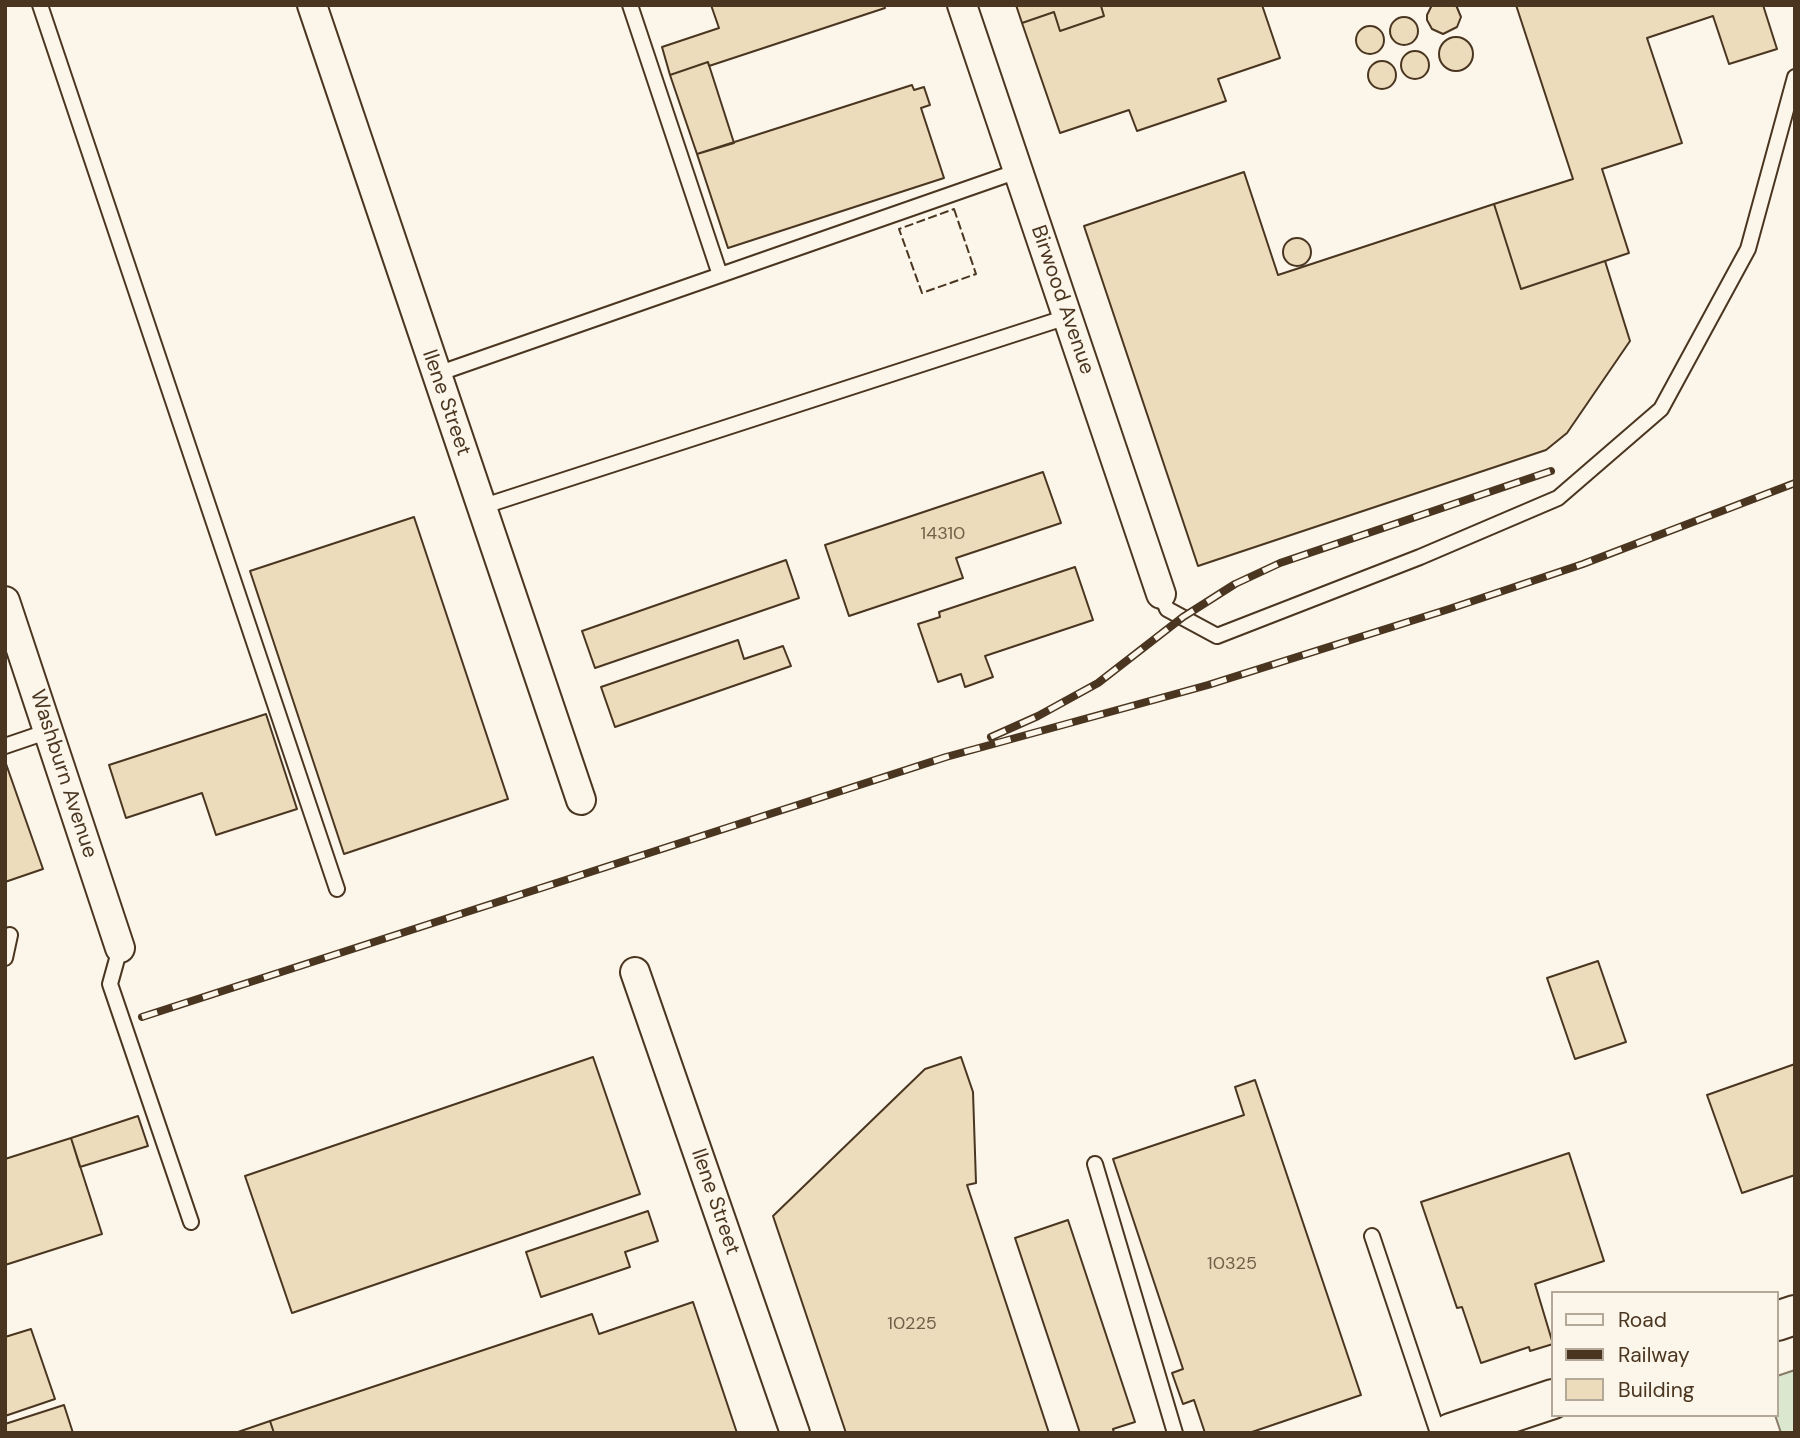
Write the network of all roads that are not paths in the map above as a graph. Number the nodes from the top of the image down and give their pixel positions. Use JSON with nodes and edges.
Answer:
{"nodes":[{"id":1,"x":40,"y":5,"type":"edge"},
{"id":2,"x":312,"y":5,"type":"edge"},
{"id":3,"x":631,"y":5,"type":"edge"},
{"id":4,"x":962,"y":5,"type":"edge"},
{"id":5,"x":1795,"y":77,"type":"edge"},
{"id":6,"x":1018,"y":171,"type":"junction"},
{"id":7,"x":720,"y":275,"type":"junction"},
{"id":8,"x":1067,"y":317,"type":"junction"},
{"id":9,"x":437,"y":374,"type":"junction"},
{"id":10,"x":481,"y":507,"type":"junction"},
{"id":11,"x":1161,"y":594,"type":"joint"},
{"id":12,"x":5,"y":601,"type":"edge"},
{"id":13,"x":49,"y":731,"type":"junction"},
{"id":14,"x":5,"y":746,"type":"edge"},
{"id":15,"x":581,"y":800,"type":"dead end"},
{"id":16,"x":337,"y":889,"type":"dead end"},
{"id":17,"x":10,"y":935,"type":"dead end"},
{"id":18,"x":120,"y":948,"type":"joint"},
{"id":19,"x":5,"y":958,"type":"edge"},
{"id":20,"x":635,"y":972,"type":"dead end"},
{"id":21,"x":1095,"y":1164,"type":"dead end"},
{"id":22,"x":191,"y":1222,"type":"dead end"},
{"id":23,"x":1372,"y":1236,"type":"dead end"},
{"id":24,"x":1552,"y":1400,"type":"edge"},
{"id":25,"x":1520,"y":1422,"type":"edge"},
{"id":26,"x":795,"y":1433,"type":"edge"},
{"id":27,"x":1175,"y":1433,"type":"edge"},
{"id":28,"x":1438,"y":1433,"type":"edge"},
{"id":29,"x":1451,"y":1433,"type":"edge"}],
"edges":[{"from":1,"to":16,"type":"lane"},
{"from":2,"to":9,"type":"street","name":"Ilene Street"},
{"from":3,"to":7,"type":"lane"},
{"from":4,"to":6,"type":"street","name":"Birwood Avenue"},
{"from":5,"to":11,"type":"lane"},
{"from":6,"to":7,"type":"lane"},
{"from":6,"to":8,"type":"street","name":"Birwood Avenue"},
{"from":7,"to":9,"type":"lane"},
{"from":8,"to":10,"type":"lane"},
{"from":8,"to":11,"type":"street","name":"Birwood Avenue"},
{"from":9,"to":10,"type":"street","name":"Ilene Street"},
{"from":10,"to":15,"type":"street","name":"Ilene Street"},
{"from":12,"to":13,"type":"street","name":"Washburn Avenue"},
{"from":13,"to":14,"type":"lane"},
{"from":13,"to":18,"type":"street","name":"Washburn Avenue"},
{"from":17,"to":19,"type":"lane"},
{"from":18,"to":22,"type":"lane"},
{"from":20,"to":26,"type":"street","name":"Ilene Street"},
{"from":21,"to":27,"type":"lane"},
{"from":23,"to":28,"type":"lane"},
{"from":24,"to":25,"type":"street"},
{"from":25,"to":29,"type":"street"}]}
